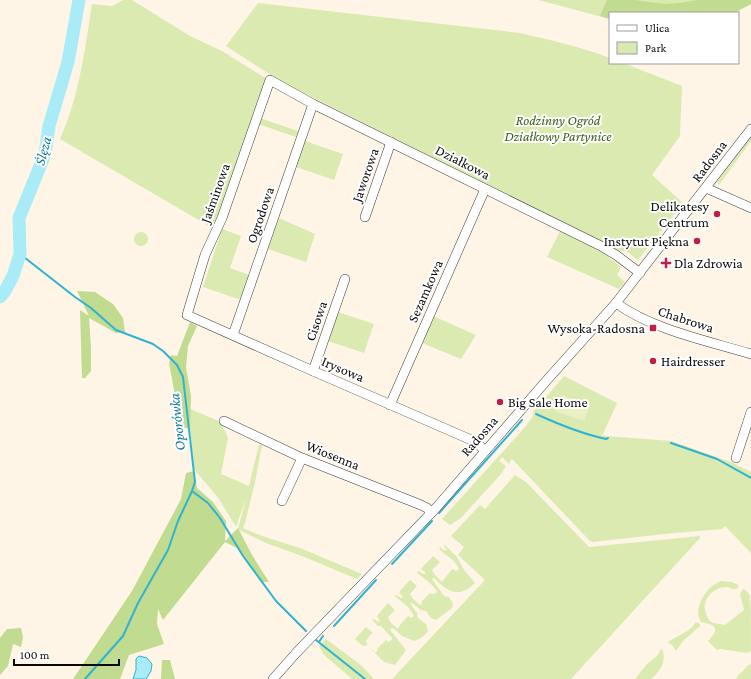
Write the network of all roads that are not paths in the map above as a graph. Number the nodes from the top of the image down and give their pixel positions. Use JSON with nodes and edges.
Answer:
{"nodes":[{"id":1,"x":270,"y":80,"type":"joint"},
{"id":2,"x":313,"y":104,"type":"junction"},
{"id":3,"x":751,"y":130,"type":"edge"},
{"id":4,"x":391,"y":142,"type":"junction"},
{"id":5,"x":706,"y":188,"type":"junction"},
{"id":6,"x":485,"y":189,"type":"junction"},
{"id":7,"x":751,"y":208,"type":"edge"},
{"id":8,"x":365,"y":217,"type":"dead end"},
{"id":9,"x":640,"y":272,"type":"junction"},
{"id":10,"x":345,"y":279,"type":"dead end"},
{"id":11,"x":616,"y":303,"type":"junction"},
{"id":12,"x":187,"y":315,"type":"joint"},
{"id":13,"x":233,"y":335,"type":"junction"},
{"id":14,"x":751,"y":354,"type":"edge"},
{"id":15,"x":313,"y":372,"type":"junction"},
{"id":16,"x":390,"y":405,"type":"junction"},
{"id":17,"x":751,"y":412,"type":"edge"},
{"id":18,"x":224,"y":421,"type":"dead end"},
{"id":19,"x":485,"y":451,"type":"junction"},
{"id":20,"x":302,"y":458,"type":"junction"},
{"id":21,"x":736,"y":458,"type":"dead end"},
{"id":22,"x":282,"y":501,"type":"dead end"},
{"id":23,"x":431,"y":512,"type":"junction"},
{"id":24,"x":273,"y":679,"type":"edge"}],
"edges":[{"from":1,"to":2,"type":"street","name":"Działkowa"},
{"from":1,"to":12,"type":"street","name":"Jaśminowa"},
{"from":2,"to":4,"type":"street","name":"Działkowa"},
{"from":2,"to":13,"type":"street","name":"Ogrodowa"},
{"from":3,"to":5,"type":"street","name":"Radosna"},
{"from":4,"to":6,"type":"street","name":"Działkowa"},
{"from":4,"to":8,"type":"street","name":"Jaworowa"},
{"from":5,"to":7,"type":"street"},
{"from":5,"to":9,"type":"street","name":"Radosna"},
{"from":6,"to":9,"type":"street","name":"Działkowa"},
{"from":6,"to":16,"type":"street","name":"Sezamkowa"},
{"from":9,"to":11,"type":"street","name":"Radosna"},
{"from":10,"to":15,"type":"street","name":"Cisowa"},
{"from":11,"to":14,"type":"street","name":"Chabrowa"},
{"from":11,"to":19,"type":"street","name":"Radosna"},
{"from":12,"to":13,"type":"street","name":"Irysowa"},
{"from":13,"to":15,"type":"street","name":"Irysowa"},
{"from":15,"to":16,"type":"street","name":"Irysowa"},
{"from":16,"to":19,"type":"street","name":"Irysowa"},
{"from":17,"to":21,"type":"street"},
{"from":18,"to":20,"type":"street","name":"Wiosenna"},
{"from":19,"to":23,"type":"street","name":"Radosna"},
{"from":20,"to":22,"type":"street"},
{"from":20,"to":23,"type":"street","name":"Wiosenna"},
{"from":23,"to":24,"type":"street","name":"Radosna"}]}
